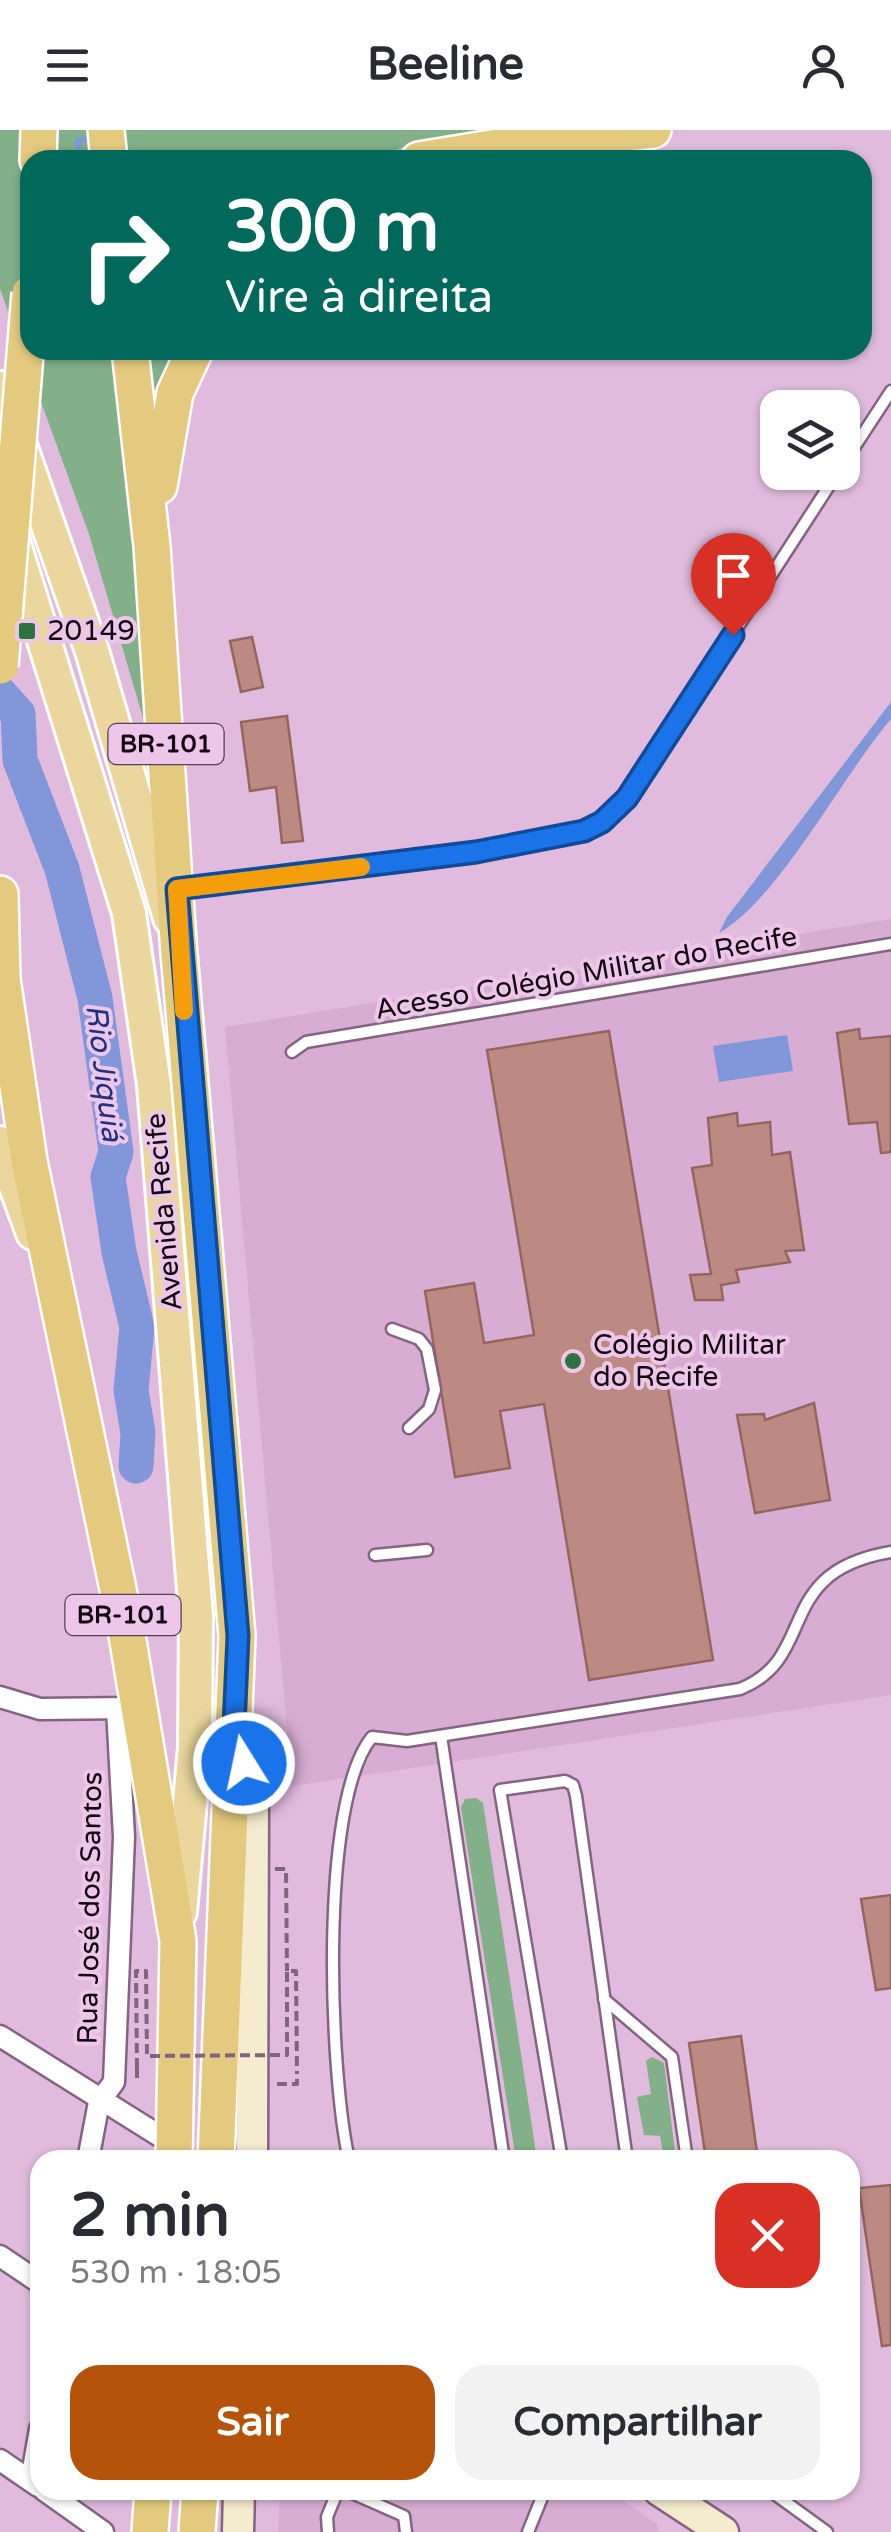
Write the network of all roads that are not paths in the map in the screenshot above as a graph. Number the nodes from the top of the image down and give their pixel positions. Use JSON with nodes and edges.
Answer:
{"nodes":[{"id":1,"x":653,"y":130,"type":"edge"},
{"id":2,"x":557,"y":139,"type":"edge"},
{"id":3,"x":485,"y":150,"type":"edge"},
{"id":4,"x":25,"y":360,"type":"edge"},
{"id":5,"x":131,"y":360,"type":"edge"},
{"id":6,"x":190,"y":360,"type":"edge"},
{"id":7,"x":0,"y":388,"type":"edge"},
{"id":8,"x":891,"y":391,"type":"edge"},
{"id":9,"x":860,"y":438,"type":"edge"},
{"id":10,"x":826,"y":490,"type":"edge"},
{"id":11,"x":0,"y":502,"type":"edge"},
{"id":12,"x":152,"y":546,"type":"junction"},
{"id":13,"x":0,"y":666,"type":"edge"},
{"id":14,"x":177,"y":889,"type":"junction"},
{"id":15,"x":0,"y":894,"type":"edge"},
{"id":16,"x":178,"y":941,"type":"junction"},
{"id":17,"x":891,"y":944,"type":"edge"},
{"id":18,"x":2,"y":979,"type":"edge"},
{"id":19,"x":292,"y":1052,"type":"dead end"},
{"id":20,"x":0,"y":1143,"type":"edge"},
{"id":21,"x":54,"y":1291,"type":"junction"},
{"id":22,"x":392,"y":1330,"type":"dead end"},
{"id":23,"x":409,"y":1428,"type":"dead end"},
{"id":24,"x":428,"y":1550,"type":"dead end"},
{"id":25,"x":891,"y":1552,"type":"edge"},
{"id":26,"x":375,"y":1554,"type":"dead end"},
{"id":27,"x":0,"y":1698,"type":"edge"},
{"id":28,"x":129,"y":1708,"type":"junction"},
{"id":29,"x":234,"y":1728,"type":"junction"},
{"id":30,"x":441,"y":1736,"type":"junction"},
{"id":31,"x":178,"y":1941,"type":"junction"},
{"id":32,"x":604,"y":1999,"type":"junction"},
{"id":33,"x":0,"y":2036,"type":"edge"},
{"id":34,"x":99,"y":2102,"type":"junction"},
{"id":35,"x":90,"y":2150,"type":"edge"},
{"id":36,"x":170,"y":2150,"type":"edge"},
{"id":37,"x":174,"y":2150,"type":"edge"},
{"id":38,"x":216,"y":2150,"type":"edge"},
{"id":39,"x":252,"y":2150,"type":"edge"},
{"id":40,"x":347,"y":2150,"type":"edge"},
{"id":41,"x":503,"y":2150,"type":"edge"},
{"id":42,"x":560,"y":2150,"type":"edge"},
{"id":43,"x":626,"y":2150,"type":"edge"},
{"id":44,"x":686,"y":2150,"type":"edge"},
{"id":45,"x":0,"y":2256,"type":"edge"},
{"id":46,"x":30,"y":2276,"type":"edge"},
{"id":47,"x":0,"y":2460,"type":"edge"},
{"id":48,"x":30,"y":2481,"type":"edge"},
{"id":49,"x":58,"y":2500,"type":"edge"},
{"id":50,"x":152,"y":2500,"type":"edge"},
{"id":51,"x":199,"y":2500,"type":"edge"},
{"id":52,"x":240,"y":2500,"type":"edge"},
{"id":53,"x":337,"y":2500,"type":"edge"},
{"id":54,"x":366,"y":2500,"type":"edge"},
{"id":55,"x":541,"y":2500,"type":"edge"},
{"id":56,"x":675,"y":2500,"type":"edge"},
{"id":57,"x":782,"y":2500,"type":"edge"},
{"id":58,"x":103,"y":2532,"type":"edge"},
{"id":59,"x":150,"y":2532,"type":"edge"},
{"id":60,"x":197,"y":2532,"type":"edge"},
{"id":61,"x":238,"y":2532,"type":"edge"},
{"id":62,"x":328,"y":2532,"type":"edge"},
{"id":63,"x":406,"y":2532,"type":"edge"},
{"id":64,"x":528,"y":2532,"type":"edge"},
{"id":65,"x":723,"y":2532,"type":"edge"},
{"id":66,"x":826,"y":2532,"type":"edge"}],
"edges":[{"from":1,"to":2,"type":"highway"},
{"from":2,"to":3,"type":"highway"},
{"from":4,"to":13,"type":"highway","bridge":true},
{"from":5,"to":12,"type":"highway","number":"BR-101"},
{"from":6,"to":12,"type":"highway"},
{"from":7,"to":16,"type":"main road"},
{"from":8,"to":9,"type":"lane"},
{"from":10,"to":14,"type":"lane"},
{"from":11,"to":31,"type":"main road","name":"Avenida Recife"},
{"from":12,"to":14,"type":"highway","number":"BR-101"},
{"from":14,"to":16,"type":"highway","number":"BR-101"},
{"from":15,"to":18,"type":"highway","number":"BR-101"},
{"from":16,"to":29,"type":"highway","number":"BR-101"},
{"from":17,"to":19,"type":"lane","name":"Acesso Colégio Militar do Recife"},
{"from":18,"to":21,"type":"highway","number":"BR-101"},
{"from":20,"to":21,"type":"main road"},
{"from":21,"to":28,"type":"highway","number":"BR-101"},
{"from":22,"to":23,"type":"lane"},
{"from":24,"to":26,"type":"lane"},
{"from":25,"to":30,"type":"lane"},
{"from":27,"to":28,"type":"street"},
{"from":28,"to":31,"type":"highway","number":"BR-101"},
{"from":28,"to":34,"type":"street","name":"Rua José dos Santos"},
{"from":29,"to":38,"type":"highway","number":"BR-101"},
{"from":29,"to":39,"type":"main road"},
{"from":30,"to":40,"type":"lane"},
{"from":30,"to":41,"type":"lane"},
{"from":31,"to":37,"type":"highway","number":"BR-101"},
{"from":32,"to":42,"type":"lane"},
{"from":32,"to":43,"type":"lane"},
{"from":32,"to":44,"type":"lane"},
{"from":33,"to":34,"type":"street","name":"Rua José dos Santos"},
{"from":34,"to":35,"type":"street","name":"Rua José dos Santos"},
{"from":34,"to":36,"type":"street","name":"Rua José dos Santos"},
{"from":45,"to":46,"type":"street"},
{"from":47,"to":48,"type":"street"},
{"from":49,"to":58,"type":"street"},
{"from":50,"to":59,"type":"highway"},
{"from":51,"to":60,"type":"highway"},
{"from":52,"to":61,"type":"main road"},
{"from":53,"to":62,"type":"lane"},
{"from":54,"to":63,"type":"lane"},
{"from":55,"to":64,"type":"lane"},
{"from":56,"to":65,"type":"main road"},
{"from":57,"to":66,"type":"lane"}]}
